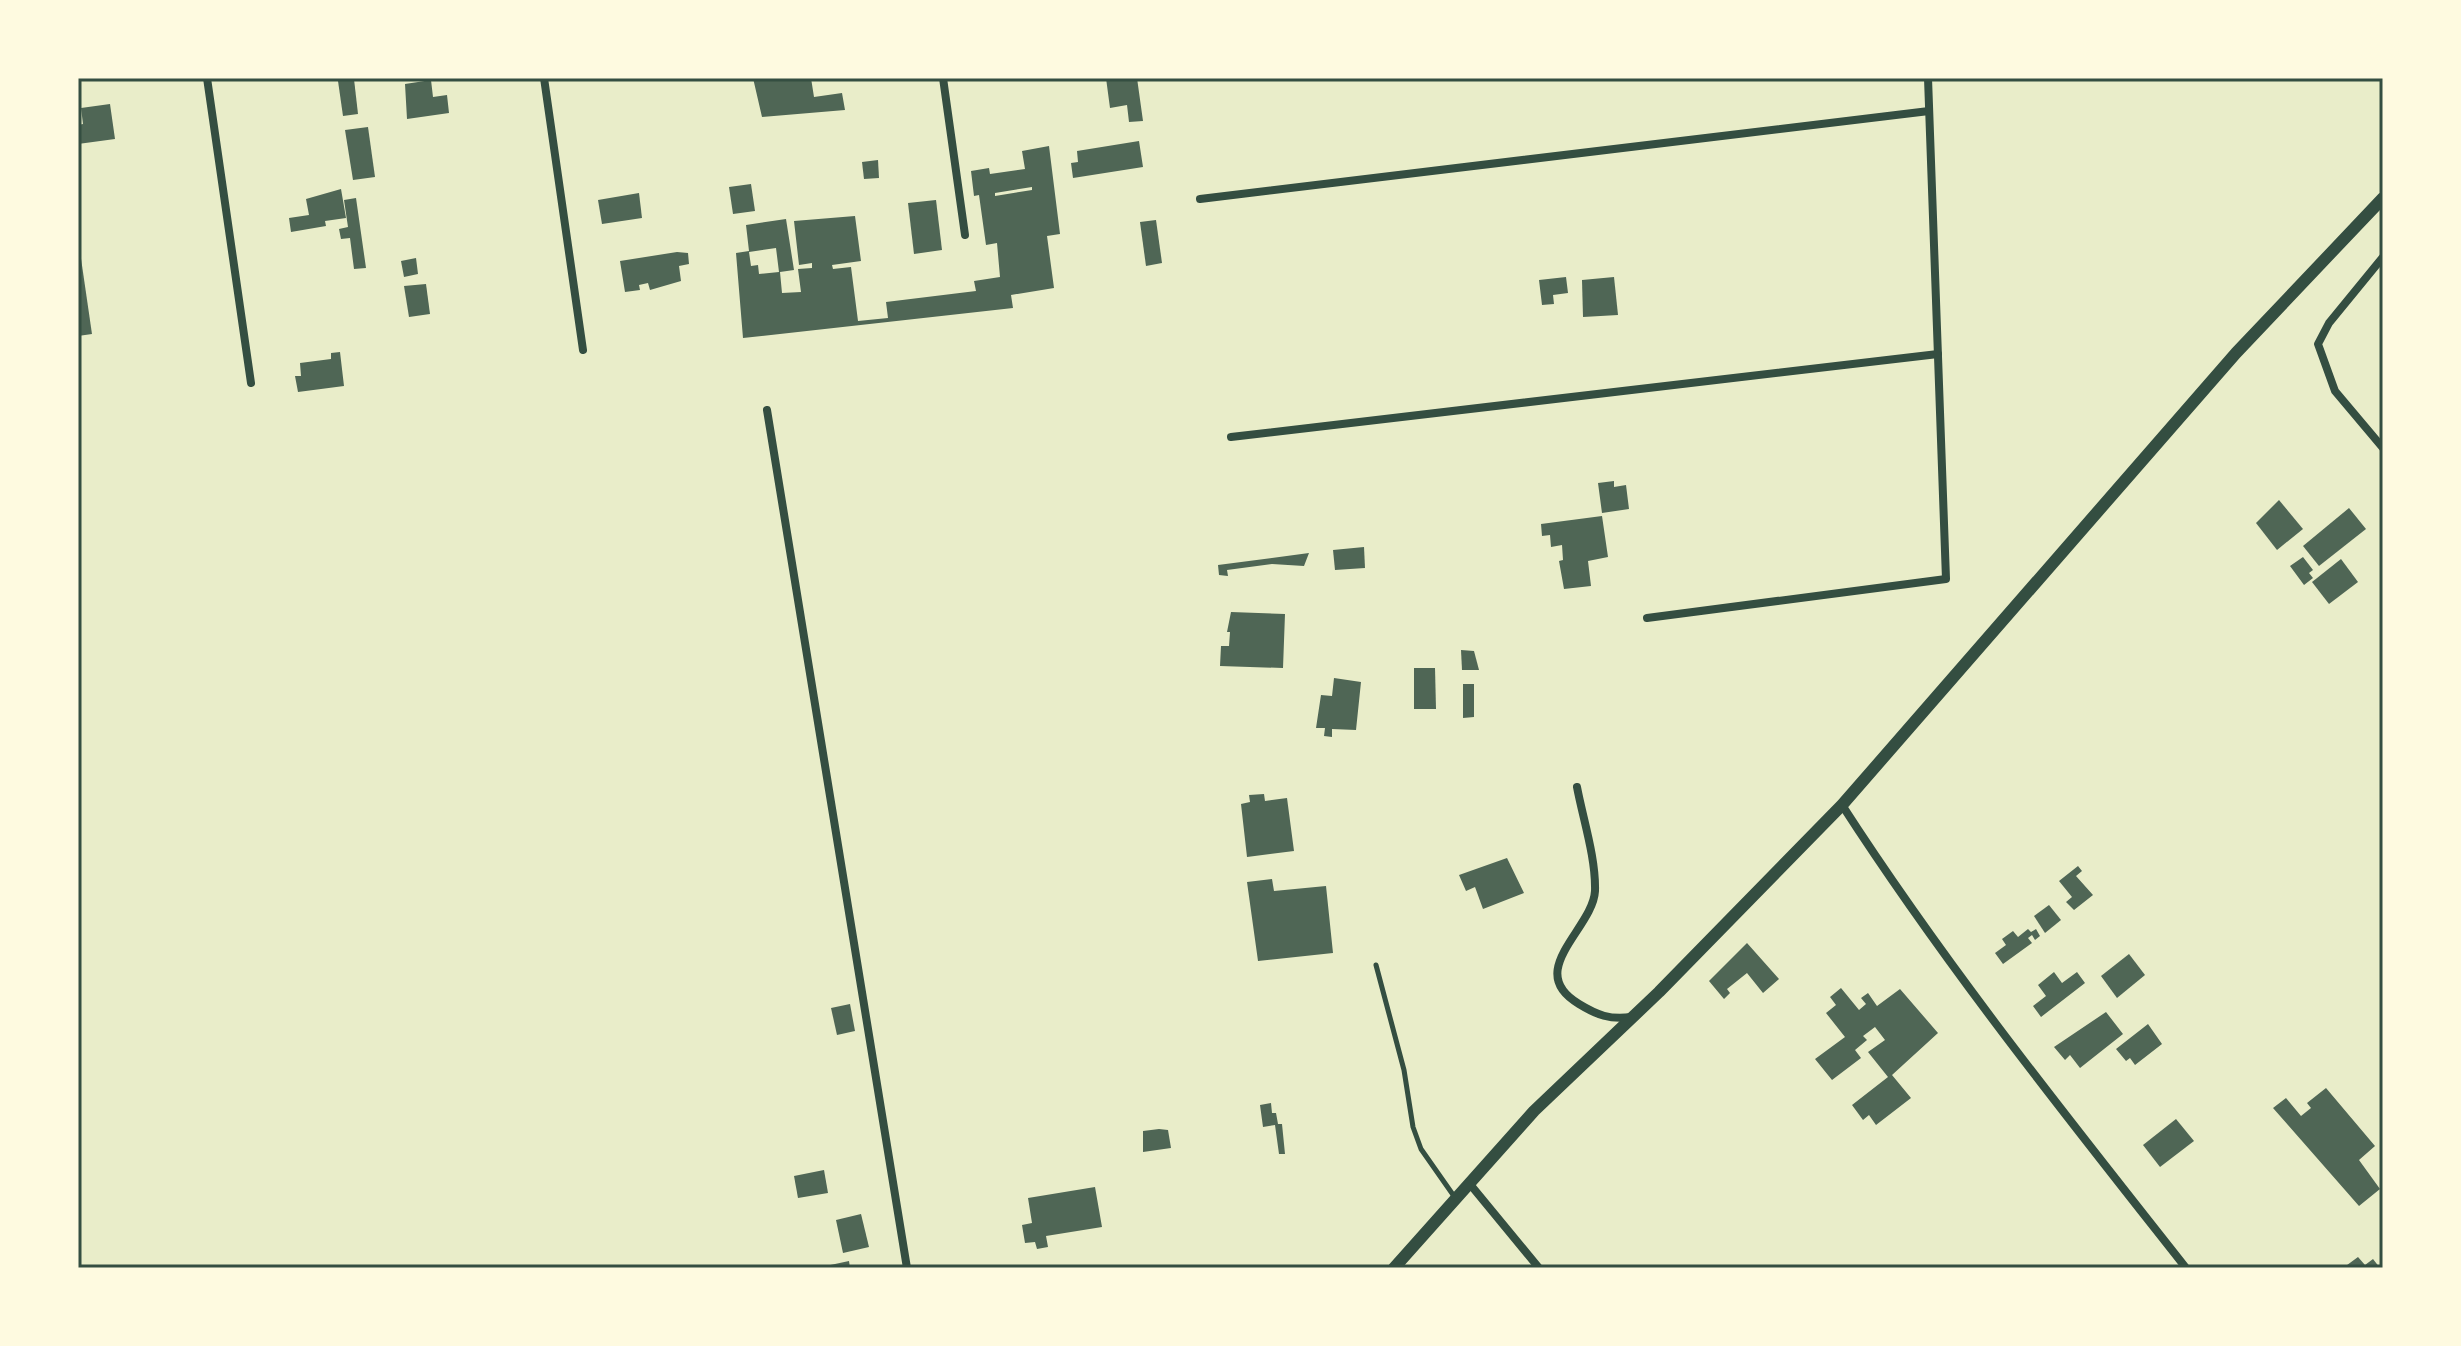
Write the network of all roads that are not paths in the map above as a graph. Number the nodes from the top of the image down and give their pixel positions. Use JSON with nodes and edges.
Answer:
{"nodes":[{"id":1,"x":207,"y":78,"type":"edge"},
{"id":2,"x":544,"y":78,"type":"edge"},
{"id":3,"x":943,"y":78,"type":"edge"},
{"id":4,"x":1928,"y":78,"type":"edge"},
{"id":5,"x":1929,"y":111,"type":"junction"},
{"id":6,"x":2383,"y":198,"type":"edge"},
{"id":7,"x":1200,"y":199,"type":"dead end"},
{"id":8,"x":965,"y":235,"type":"dead end"},
{"id":9,"x":2383,"y":257,"type":"edge"},
{"id":10,"x":583,"y":350,"type":"dead end"},
{"id":11,"x":1938,"y":354,"type":"junction"},
{"id":12,"x":251,"y":383,"type":"dead end"},
{"id":13,"x":767,"y":410,"type":"dead end"},
{"id":14,"x":1231,"y":437,"type":"dead end"},
{"id":15,"x":2383,"y":448,"type":"edge"},
{"id":16,"x":1647,"y":618,"type":"dead end"},
{"id":17,"x":1577,"y":787,"type":"dead end"},
{"id":18,"x":1842,"y":805,"type":"junction"},
{"id":19,"x":1376,"y":965,"type":"dead end"},
{"id":20,"x":1631,"y":1017,"type":"junction"},
{"id":21,"x":1469,"y":1183,"type":"junction"},
{"id":22,"x":1456,"y":1199,"type":"junction"},
{"id":23,"x":907,"y":1268,"type":"edge"},
{"id":24,"x":1394,"y":1268,"type":"edge"},
{"id":25,"x":1539,"y":1268,"type":"edge"},
{"id":26,"x":2186,"y":1268,"type":"edge"}],
"edges":[{"from":1,"to":12,"type":"street"},
{"from":2,"to":10,"type":"street"},
{"from":3,"to":8,"type":"street"},
{"from":4,"to":5,"type":"street"},
{"from":5,"to":7,"type":"street"},
{"from":5,"to":11,"type":"street"},
{"from":6,"to":18,"type":"street"},
{"from":9,"to":15,"type":"street"},
{"from":11,"to":14,"type":"street"},
{"from":11,"to":16,"type":"street"},
{"from":13,"to":23,"type":"street"},
{"from":17,"to":20,"type":"street"},
{"from":18,"to":20,"type":"street"},
{"from":18,"to":26,"type":"street"},
{"from":19,"to":22,"type":"lane"},
{"from":20,"to":21,"type":"street"},
{"from":21,"to":22,"type":"street"},
{"from":21,"to":25,"type":"street"},
{"from":22,"to":24,"type":"street"}]}
